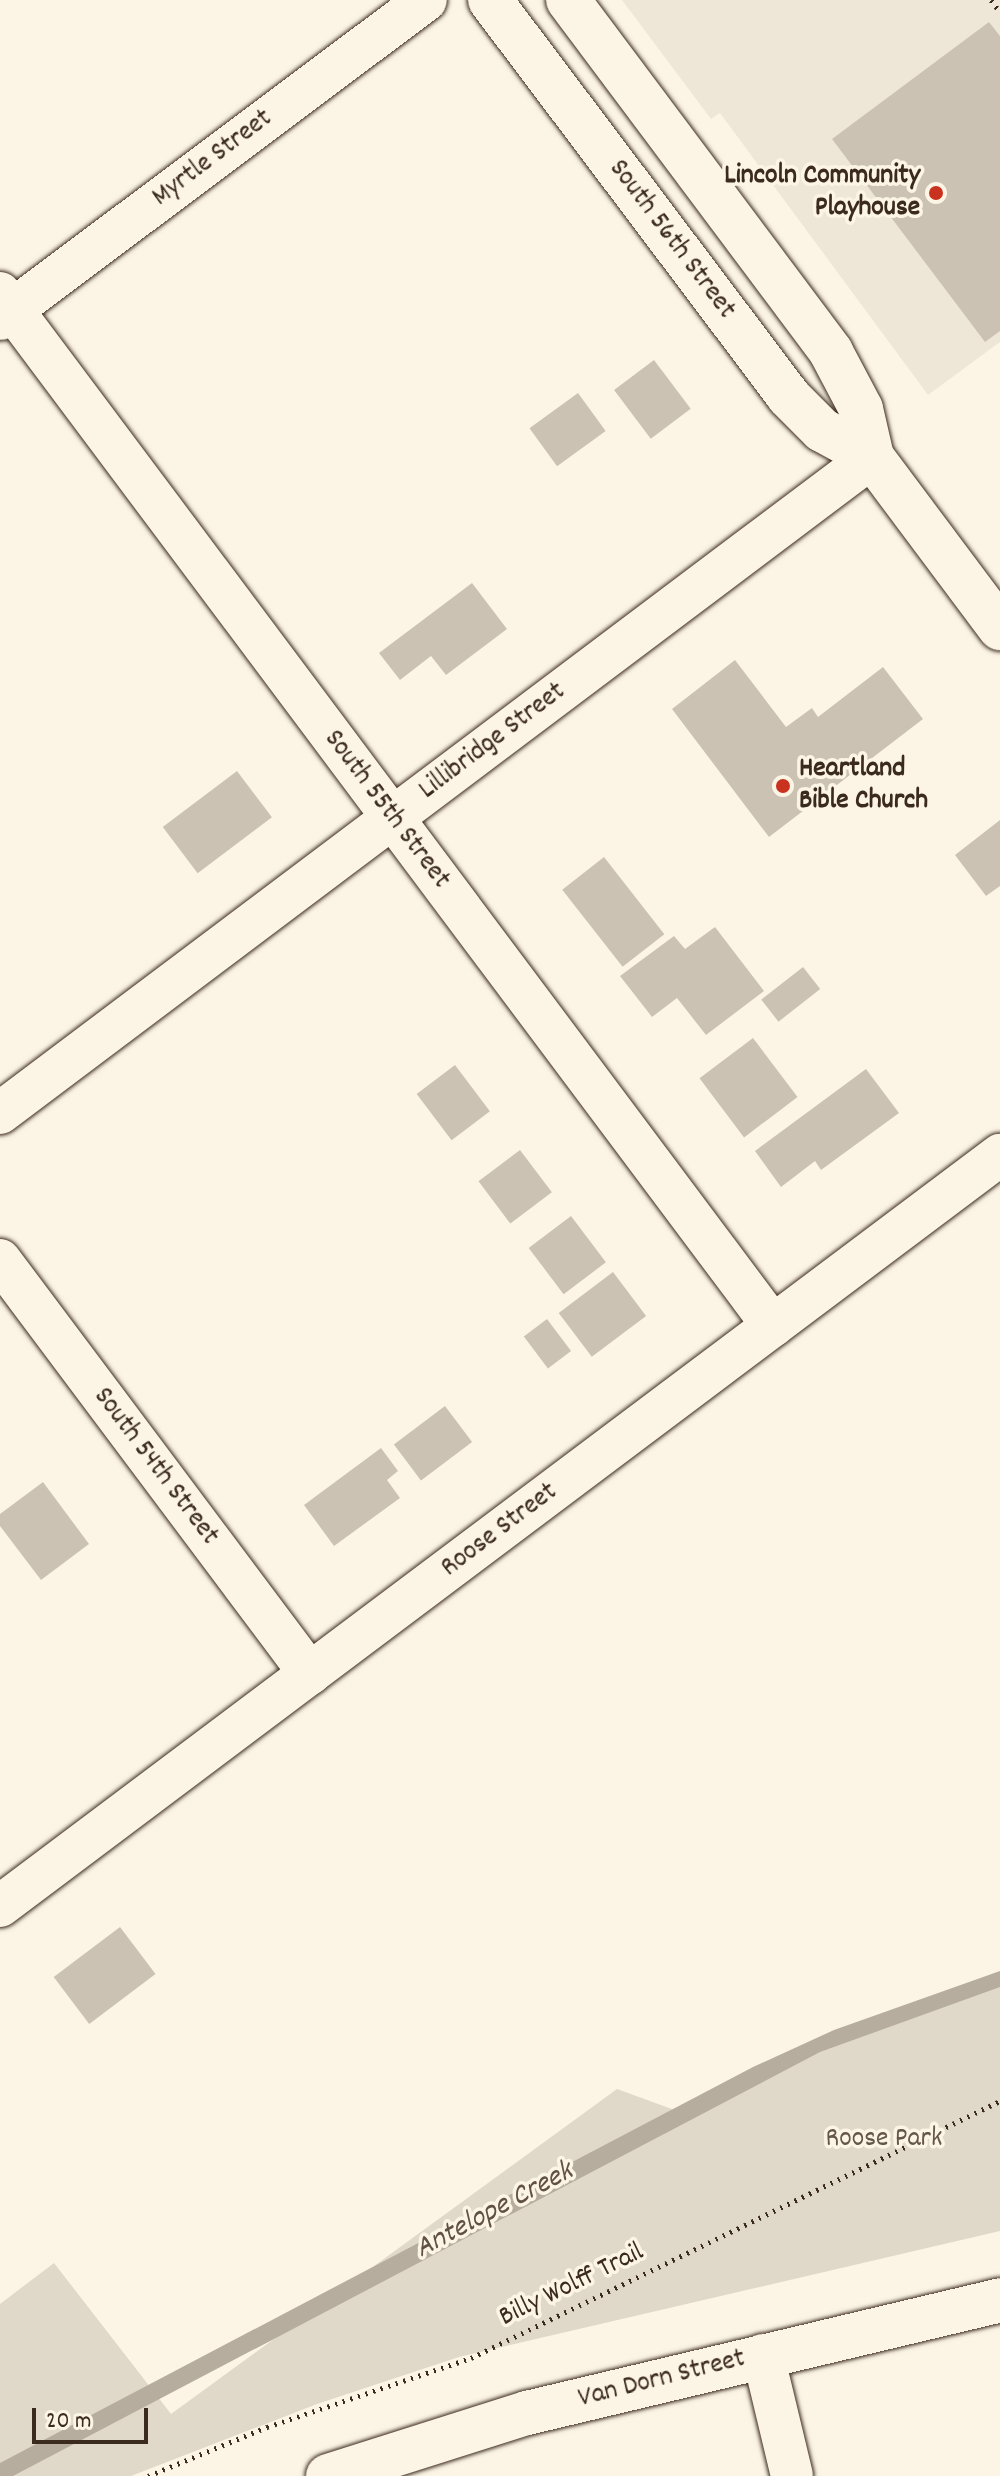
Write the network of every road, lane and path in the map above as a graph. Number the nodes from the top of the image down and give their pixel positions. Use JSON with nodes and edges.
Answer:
{"nodes":[{"id":1,"x":426,"y":0,"type":"edge"},
{"id":2,"x":490,"y":0,"type":"edge"},
{"id":3,"x":568,"y":0,"type":"edge"},
{"id":4,"x":991,"y":0,"type":"edge"},
{"id":5,"x":1000,"y":12,"type":"edge"},
{"id":6,"x":4,"y":307,"type":"edge"},
{"id":7,"x":872,"y":457,"type":"junction"},
{"id":8,"x":1000,"y":628,"type":"edge"},
{"id":9,"x":392,"y":818,"type":"junction"},
{"id":10,"x":0,"y":1113,"type":"edge"},
{"id":11,"x":1000,"y":1155,"type":"edge"},
{"id":12,"x":0,"y":1260,"type":"edge"},
{"id":13,"x":773,"y":1326,"type":"junction"},
{"id":14,"x":310,"y":1674,"type":"junction"},
{"id":15,"x":0,"y":1906,"type":"edge"},
{"id":16,"x":1000,"y":2101,"type":"edge"},
{"id":17,"x":1000,"y":2300,"type":"edge"},
{"id":18,"x":763,"y":2355,"type":"junction"},
{"id":19,"x":148,"y":2476,"type":"edge"},
{"id":20,"x":328,"y":2476,"type":"edge"},
{"id":21,"x":792,"y":2476,"type":"edge"}],
"edges":[{"from":1,"to":6,"type":"street","name":"Myrtle Street"},
{"from":2,"to":7,"type":"main road","name":"South 56th Street"},
{"from":3,"to":7,"type":"main road","name":"South 56th Street"},
{"from":4,"to":5,"type":"path"},
{"from":6,"to":9,"type":"street","name":"South 55th Street"},
{"from":7,"to":8,"type":"main road","name":"South 56th Street"},
{"from":7,"to":9,"type":"street","name":"Lillibridge Street"},
{"from":9,"to":10,"type":"street","name":"Lillibridge Street"},
{"from":9,"to":13,"type":"street","name":"South 55th Street"},
{"from":11,"to":13,"type":"street","name":"Roose Street"},
{"from":12,"to":14,"type":"street","name":"South 54th Street"},
{"from":13,"to":14,"type":"street","name":"Roose Street"},
{"from":14,"to":15,"type":"street","name":"Roose Street"},
{"from":16,"to":19,"type":"path","name":"Billy Wolff Trail"},
{"from":17,"to":18,"type":"main road","name":"Van Dorn Street"},
{"from":18,"to":20,"type":"main road","name":"Van Dorn Street"},
{"from":18,"to":21,"type":"street"}]}
